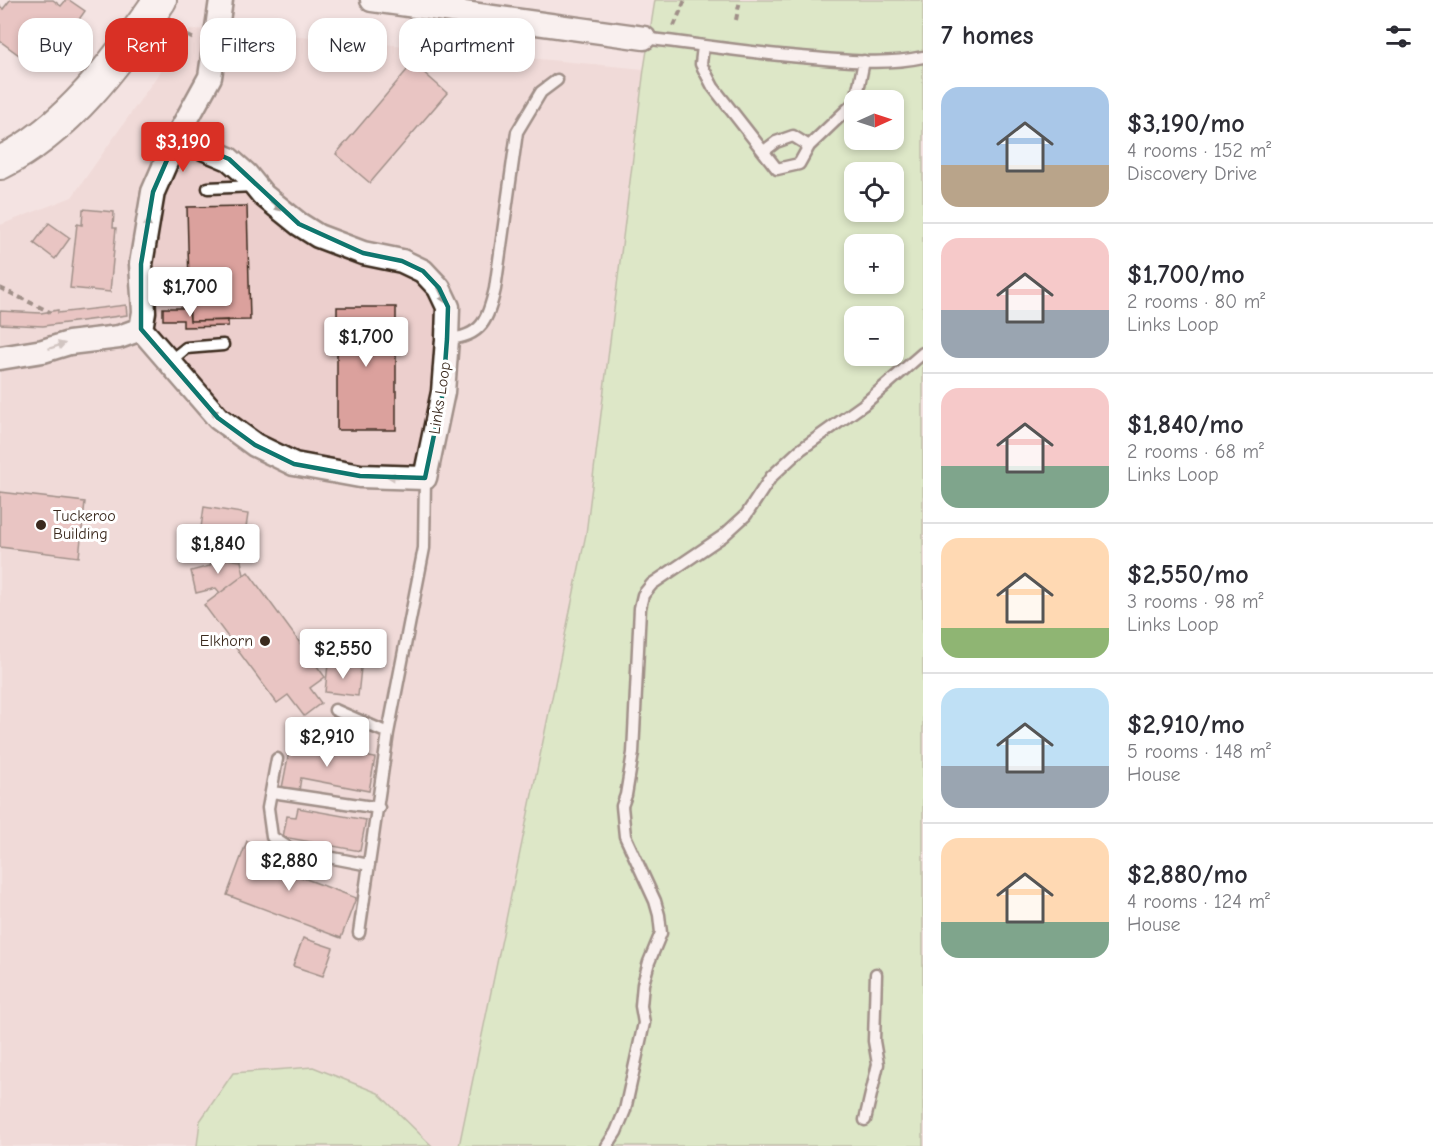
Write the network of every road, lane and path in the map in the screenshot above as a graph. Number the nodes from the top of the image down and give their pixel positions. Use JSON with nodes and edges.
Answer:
{"nodes":[{"id":1,"x":160,"y":0,"type":"edge"},
{"id":2,"x":220,"y":0,"type":"edge"},
{"id":3,"x":372,"y":0,"type":"edge"},
{"id":4,"x":686,"y":0,"type":"edge"},
{"id":5,"x":740,"y":0,"type":"edge"},
{"id":6,"x":736,"y":20,"type":"dead end"},
{"id":7,"x":188,"y":36,"type":"edge"},
{"id":8,"x":645,"y":38,"type":"joint"},
{"id":9,"x":199,"y":41,"type":"dead end"},
{"id":10,"x":667,"y":41,"type":"junction"},
{"id":11,"x":703,"y":46,"type":"junction"},
{"id":12,"x":923,"y":57,"type":"edge"},
{"id":13,"x":864,"y":61,"type":"junction"},
{"id":14,"x":557,"y":80,"type":"dead end"},
{"id":15,"x":857,"y":90,"type":"edge"},
{"id":16,"x":844,"y":112,"type":"edge"},
{"id":17,"x":177,"y":137,"type":"junction"},
{"id":18,"x":809,"y":146,"type":"junction"},
{"id":19,"x":764,"y":151,"type":"junction"},
{"id":20,"x":0,"y":163,"type":"edge"},
{"id":21,"x":255,"y":186,"type":"junction"},
{"id":22,"x":208,"y":188,"type":"dead end"},
{"id":23,"x":0,"y":288,"type":"edge"},
{"id":24,"x":50,"y":312,"type":"dead end"},
{"id":25,"x":141,"y":329,"type":"junction"},
{"id":26,"x":447,"y":339,"type":"junction"},
{"id":27,"x":223,"y":345,"type":"dead end"},
{"id":28,"x":923,"y":353,"type":"edge"},
{"id":29,"x":0,"y":358,"type":"edge"},
{"id":30,"x":170,"y":361,"type":"junction"},
{"id":31,"x":426,"y":478,"type":"junction"},
{"id":32,"x":335,"y":710,"type":"dead end"},
{"id":33,"x":388,"y":733,"type":"junction"},
{"id":34,"x":277,"y":759,"type":"dead end"},
{"id":35,"x":272,"y":792,"type":"junction"},
{"id":36,"x":379,"y":808,"type":"junction"},
{"id":37,"x":369,"y":866,"type":"junction"},
{"id":38,"x":359,"y":933,"type":"dead end"},
{"id":39,"x":876,"y":974,"type":"dead end"},
{"id":40,"x":865,"y":1120,"type":"dead end"},
{"id":41,"x":607,"y":1146,"type":"edge"}],
"edges":[{"from":1,"to":20,"type":"street"},
{"from":2,"to":17,"type":"street"},
{"from":3,"to":8,"type":"street"},
{"from":4,"to":10,"type":"path"},
{"from":5,"to":6,"type":"path"},
{"from":7,"to":9,"type":"path"},
{"from":8,"to":10,"type":"lane"},
{"from":10,"to":11,"type":"lane"},
{"from":11,"to":13,"type":"lane"},
{"from":11,"to":19,"type":"lane"},
{"from":12,"to":13,"type":"lane"},
{"from":13,"to":15,"type":"lane"},
{"from":14,"to":26,"type":"lane"},
{"from":16,"to":18,"type":"lane"},
{"from":17,"to":21,"type":"street","name":"Links Loop"},
{"from":25,"to":17,"type":"street","one_way":true},
{"from":18,"to":19,"type":"lane"},
{"from":18,"to":19,"type":"lane"},
{"from":21,"to":22,"type":"lane"},
{"from":21,"to":26,"type":"street","name":"Links Loop","one_way":true},
{"from":23,"to":24,"type":"path"},
{"from":29,"to":25,"type":"street","one_way":true},
{"from":25,"to":30,"type":"street"},
{"from":26,"to":31,"type":"street","name":"Links Loop"},
{"from":27,"to":30,"type":"lane"},
{"from":28,"to":41,"type":"lane"},
{"from":31,"to":30,"type":"street","one_way":true},
{"from":31,"to":33,"type":"lane"},
{"from":32,"to":33,"type":"lane"},
{"from":33,"to":36,"type":"lane"},
{"from":34,"to":35,"type":"lane"},
{"from":35,"to":36,"type":"lane"},
{"from":35,"to":37,"type":"lane"},
{"from":36,"to":37,"type":"lane"},
{"from":37,"to":38,"type":"lane"},
{"from":39,"to":40,"type":"lane"}]}
